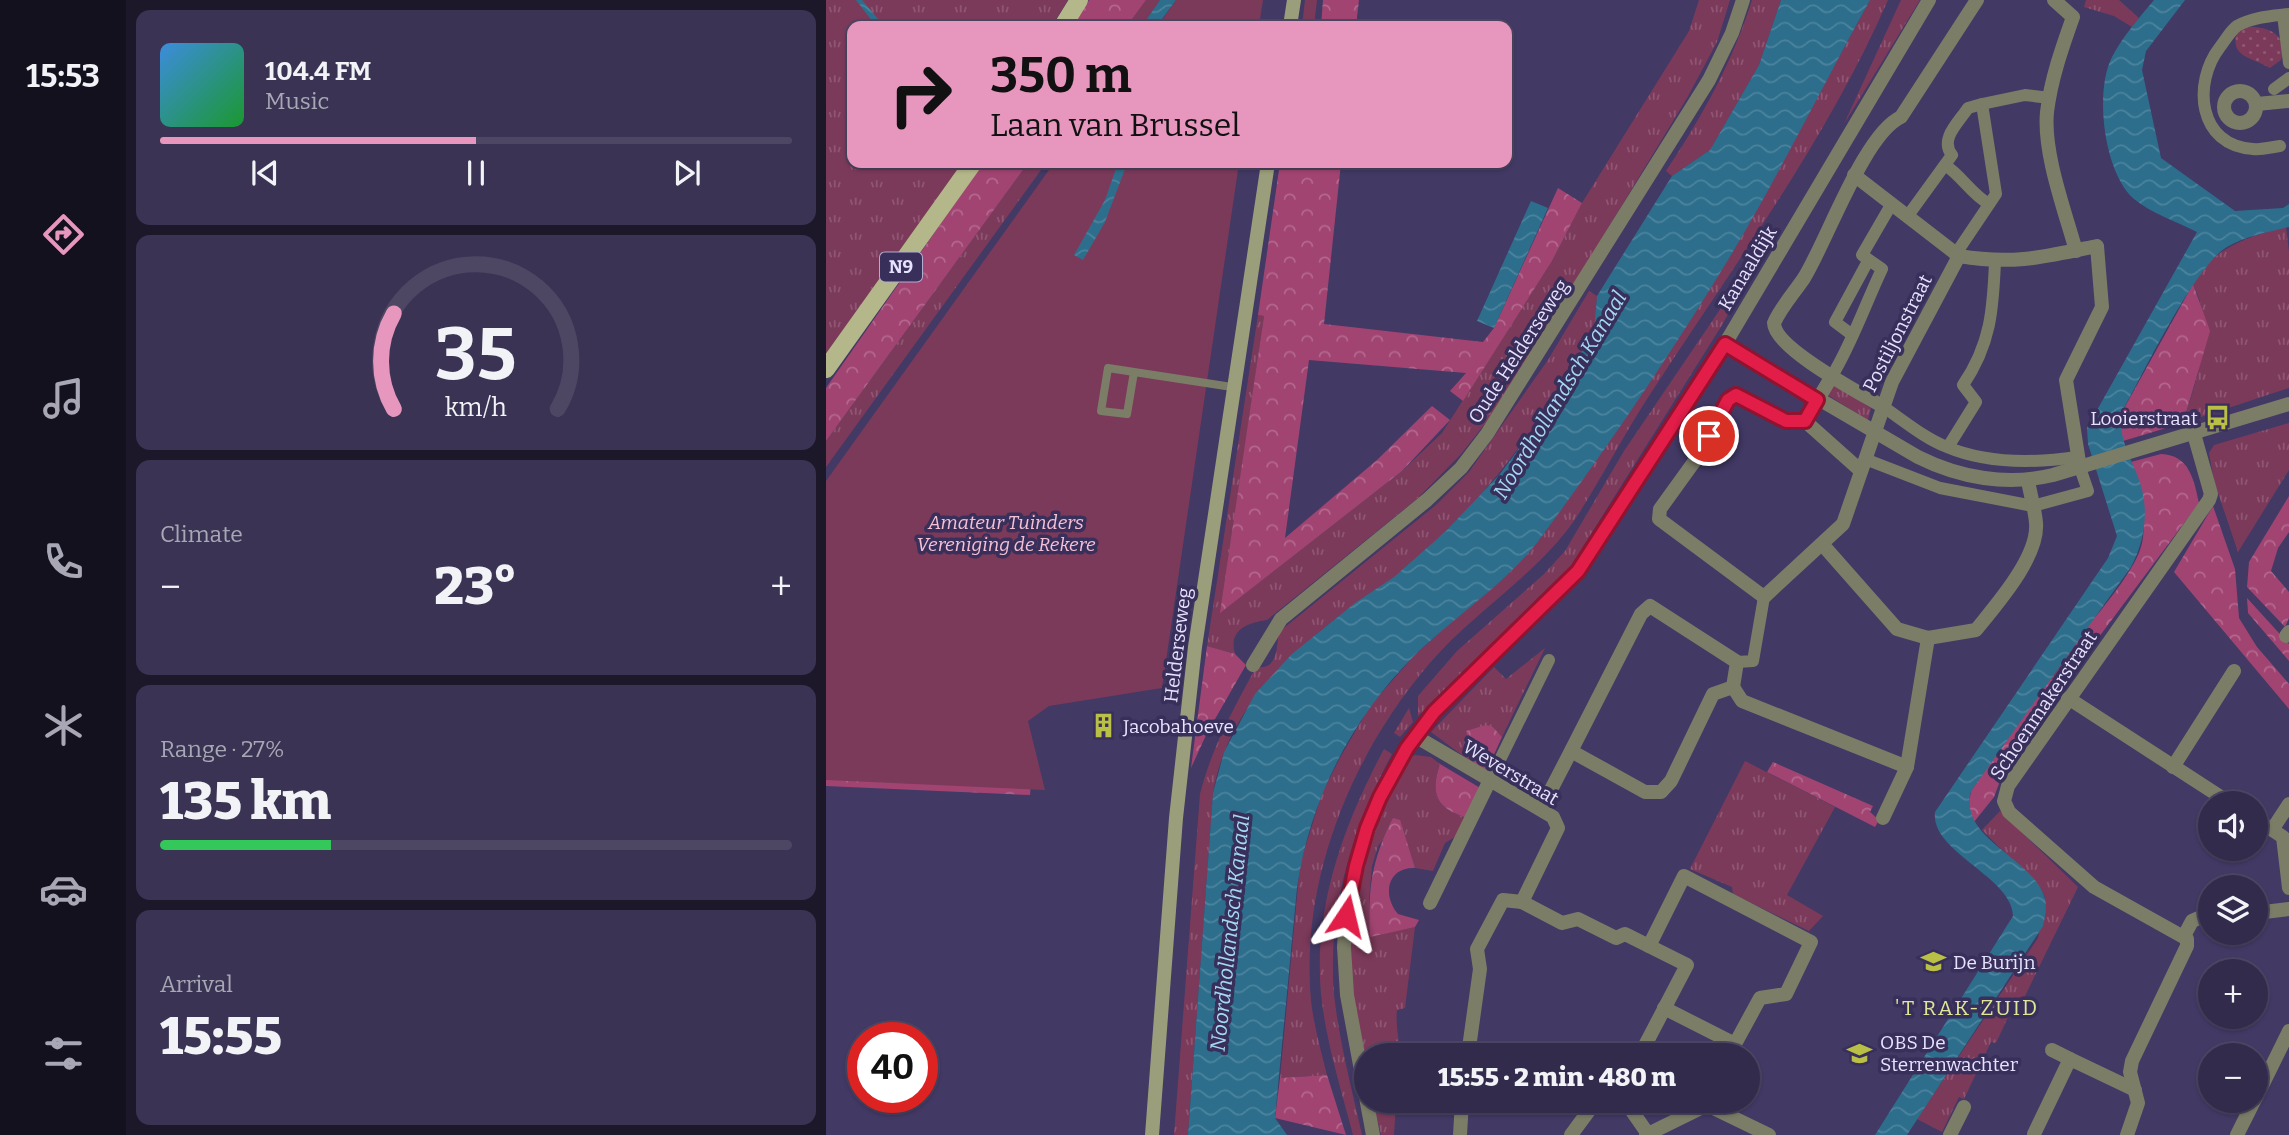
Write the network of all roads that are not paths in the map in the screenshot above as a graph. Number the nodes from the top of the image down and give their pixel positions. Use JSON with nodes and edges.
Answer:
{"nodes":[{"id":1,"x":1079,"y":0,"type":"edge"},
{"id":2,"x":1294,"y":0,"type":"edge"},
{"id":3,"x":1743,"y":0,"type":"edge"},
{"id":4,"x":1929,"y":0,"type":"edge"},
{"id":5,"x":1977,"y":0,"type":"edge"},
{"id":6,"x":2054,"y":0,"type":"edge"},
{"id":7,"x":2286,"y":14,"type":"edge"},
{"id":8,"x":1066,"y":21,"type":"edge"},
{"id":9,"x":1291,"y":21,"type":"edge"},
{"id":10,"x":2289,"y":62,"type":"edge"},
{"id":11,"x":2289,"y":78,"type":"edge"},
{"id":12,"x":2274,"y":89,"type":"dead end"},
{"id":13,"x":2050,"y":98,"type":"junction"},
{"id":14,"x":2289,"y":101,"type":"edge"},
{"id":15,"x":1982,"y":104,"type":"junction"},
{"id":16,"x":2257,"y":104,"type":"dead end"},
{"id":17,"x":2280,"y":146,"type":"dead end"},
{"id":18,"x":1945,"y":165,"type":"junction"},
{"id":19,"x":969,"y":168,"type":"edge"},
{"id":20,"x":1267,"y":168,"type":"edge"},
{"id":21,"x":1854,"y":175,"type":"junction"},
{"id":22,"x":1989,"y":204,"type":"junction"},
{"id":23,"x":1891,"y":205,"type":"junction"},
{"id":24,"x":1907,"y":217,"type":"junction"},
{"id":25,"x":2076,"y":251,"type":"junction"},
{"id":26,"x":1957,"y":255,"type":"junction"},
{"id":27,"x":1868,"y":261,"type":"junction"},
{"id":28,"x":1995,"y":262,"type":"junction"},
{"id":29,"x":1852,"y":334,"type":"junction"},
{"id":30,"x":1725,"y":344,"type":"junction"},
{"id":31,"x":826,"y":369,"type":"edge"},
{"id":32,"x":1134,"y":372,"type":"junction"},
{"id":33,"x":1832,"y":376,"type":"junction"},
{"id":34,"x":1232,"y":387,"type":"junction"},
{"id":35,"x":1817,"y":400,"type":"junction"},
{"id":36,"x":2289,"y":404,"type":"edge"},
{"id":37,"x":1882,"y":406,"type":"junction"},
{"id":38,"x":1805,"y":421,"type":"junction"},
{"id":39,"x":1873,"y":432,"type":"junction"},
{"id":40,"x":2194,"y":434,"type":"junction"},
{"id":41,"x":1948,"y":447,"type":"junction"},
{"id":42,"x":2083,"y":463,"type":"junction"},
{"id":43,"x":1863,"y":465,"type":"junction"},
{"id":44,"x":2028,"y":480,"type":"junction"},
{"id":45,"x":2033,"y":506,"type":"junction"},
{"id":46,"x":1822,"y":544,"type":"junction"},
{"id":47,"x":1764,"y":597,"type":"junction"},
{"id":48,"x":1928,"y":638,"type":"junction"},
{"id":49,"x":1549,"y":660,"type":"dead end"},
{"id":50,"x":1737,"y":662,"type":"junction"},
{"id":51,"x":1253,"y":665,"type":"dead end"},
{"id":52,"x":2234,"y":671,"type":"dead end"},
{"id":53,"x":1733,"y":687,"type":"junction"},
{"id":54,"x":2068,"y":698,"type":"junction"},
{"id":55,"x":1415,"y":736,"type":"junction"},
{"id":56,"x":1572,"y":751,"type":"junction"},
{"id":57,"x":1906,"y":767,"type":"junction"},
{"id":58,"x":2173,"y":768,"type":"junction"},
{"id":59,"x":1489,"y":782,"type":"junction"},
{"id":60,"x":2210,"y":791,"type":"edge"},
{"id":61,"x":2289,"y":804,"type":"edge"},
{"id":62,"x":1541,"y":809,"type":"junction"},
{"id":63,"x":1884,"y":818,"type":"dead end"},
{"id":64,"x":2268,"y":828,"type":"edge"},
{"id":65,"x":2272,"y":830,"type":"junction"},
{"id":66,"x":2289,"y":888,"type":"edge"},
{"id":67,"x":1522,"y":902,"type":"junction"},
{"id":68,"x":1430,"y":903,"type":"dead end"},
{"id":69,"x":2289,"y":909,"type":"edge"},
{"id":70,"x":2268,"y":912,"type":"edge"},
{"id":71,"x":2198,"y":919,"type":"edge"},
{"id":72,"x":2184,"y":936,"type":"junction"},
{"id":73,"x":1649,"y":946,"type":"junction"},
{"id":74,"x":1664,"y":1008,"type":"junction"},
{"id":75,"x":2289,"y":1031,"type":"edge"},
{"id":76,"x":1470,"y":1043,"type":"edge"},
{"id":77,"x":1646,"y":1043,"type":"edge"},
{"id":78,"x":2052,"y":1050,"type":"dead end"},
{"id":79,"x":2070,"y":1059,"type":"junction"},
{"id":80,"x":2268,"y":1073,"type":"edge"},
{"id":81,"x":2135,"y":1090,"type":"junction"},
{"id":82,"x":1964,"y":1107,"type":"dead end"},
{"id":83,"x":1461,"y":1113,"type":"edge"},
{"id":84,"x":1587,"y":1113,"type":"edge"},
{"id":85,"x":1633,"y":1113,"type":"edge"},
{"id":86,"x":2248,"y":1113,"type":"edge"},
{"id":87,"x":1647,"y":1134,"type":"edge"},
{"id":88,"x":2035,"y":1134,"type":"edge"},
{"id":89,"x":1152,"y":1135,"type":"edge"},
{"id":90,"x":1373,"y":1135,"type":"edge"},
{"id":91,"x":1460,"y":1135,"type":"edge"},
{"id":92,"x":1571,"y":1135,"type":"edge"},
{"id":93,"x":1769,"y":1135,"type":"edge"},
{"id":94,"x":1950,"y":1135,"type":"edge"},
{"id":95,"x":2127,"y":1135,"type":"edge"},
{"id":96,"x":2237,"y":1135,"type":"edge"}],
"edges":[{"from":1,"to":8,"type":"main road"},
{"from":2,"to":9,"type":"main road"},
{"from":3,"to":51,"type":"street","name":"Oude Helderseweg"},
{"from":4,"to":30,"type":"street","name":"Kanaaldijk"},
{"from":5,"to":21,"type":"street"},
{"from":6,"to":13,"type":"street"},
{"from":7,"to":10,"type":"street"},
{"from":7,"to":17,"type":"street"},
{"from":11,"to":12,"type":"street"},
{"from":13,"to":15,"type":"street"},
{"from":13,"to":25,"type":"street"},
{"from":14,"to":16,"type":"street"},
{"from":15,"to":18,"type":"street"},
{"from":15,"to":22,"type":"street","name":"Postiljonstraat"},
{"from":18,"to":22,"type":"street"},
{"from":18,"to":24,"type":"street"},
{"from":19,"to":31,"type":"main road","number":"N9"},
{"from":20,"to":34,"type":"main road","name":"Helderseweg"},
{"from":21,"to":23,"type":"street"},
{"from":21,"to":33,"type":"street"},
{"from":22,"to":26,"type":"street","name":"Postiljonstraat"},
{"from":23,"to":24,"type":"street"},
{"from":23,"to":27,"type":"street","name":"Postiljonstraat"},
{"from":24,"to":26,"type":"street"},
{"from":25,"to":28,"type":"street"},
{"from":25,"to":42,"type":"street"},
{"from":26,"to":28,"type":"street"},
{"from":26,"to":37,"type":"street","name":"Postiljonstraat"},
{"from":27,"to":29,"type":"street","name":"Postiljonstraat"},
{"from":27,"to":29,"type":"street","name":"Postiljonstraat"},
{"from":28,"to":41,"type":"street"},
{"from":29,"to":33,"type":"street","name":"Postiljonstraat"},
{"from":30,"to":35,"type":"street"},
{"from":30,"to":55,"type":"street","name":"Kanaaldijk"},
{"from":32,"to":32,"type":"lane"},
{"from":32,"to":34,"type":"lane"},
{"from":33,"to":35,"type":"street"},
{"from":33,"to":37,"type":"street"},
{"from":34,"to":89,"type":"main road","name":"Helderseweg"},
{"from":35,"to":38,"type":"street"},
{"from":35,"to":39,"type":"street"},
{"from":36,"to":40,"type":"street"},
{"from":37,"to":39,"type":"street","name":"Postiljonstraat"},
{"from":37,"to":41,"type":"street"},
{"from":38,"to":43,"type":"street"},
{"from":38,"to":47,"type":"street"},
{"from":39,"to":43,"type":"street","name":"Postiljonstraat"},
{"from":39,"to":44,"type":"street"},
{"from":40,"to":42,"type":"street"},
{"from":40,"to":54,"type":"street","name":"Schoenmakerstraat"},
{"from":41,"to":42,"type":"street"},
{"from":42,"to":44,"type":"street"},
{"from":42,"to":45,"type":"street"},
{"from":43,"to":45,"type":"street"},
{"from":43,"to":46,"type":"street","name":"Postiljonstraat"},
{"from":44,"to":45,"type":"street"},
{"from":45,"to":48,"type":"street"},
{"from":46,"to":47,"type":"street","name":"Postiljonstraat"},
{"from":46,"to":48,"type":"street"},
{"from":47,"to":50,"type":"street"},
{"from":48,"to":57,"type":"street"},
{"from":49,"to":59,"type":"street"},
{"from":50,"to":53,"type":"street"},
{"from":50,"to":56,"type":"street"},
{"from":52,"to":58,"type":"street"},
{"from":53,"to":56,"type":"street"},
{"from":53,"to":57,"type":"street"},
{"from":54,"to":58,"type":"street"},
{"from":54,"to":72,"type":"street","name":"Schoenmakerstraat"},
{"from":55,"to":59,"type":"street","name":"Weverstraat"},
{"from":55,"to":90,"type":"street","name":"Kanaaldijk"},
{"from":56,"to":62,"type":"street"},
{"from":57,"to":63,"type":"street"},
{"from":58,"to":60,"type":"street"},
{"from":59,"to":62,"type":"street","name":"Weverstraat"},
{"from":59,"to":68,"type":"street"},
{"from":61,"to":65,"type":"street"},
{"from":62,"to":67,"type":"street","name":"Weverstraat"},
{"from":64,"to":65,"type":"street"},
{"from":65,"to":66,"type":"street"},
{"from":67,"to":73,"type":"street"},
{"from":67,"to":76,"type":"street"},
{"from":69,"to":70,"type":"street"},
{"from":71,"to":72,"type":"street"},
{"from":72,"to":81,"type":"street"},
{"from":73,"to":74,"type":"street"},
{"from":73,"to":74,"type":"street"},
{"from":74,"to":77,"type":"street"},
{"from":75,"to":80,"type":"street"},
{"from":78,"to":79,"type":"street"},
{"from":79,"to":81,"type":"street"},
{"from":79,"to":88,"type":"street"},
{"from":81,"to":95,"type":"street"},
{"from":82,"to":94,"type":"street"},
{"from":83,"to":91,"type":"street"},
{"from":84,"to":92,"type":"street"},
{"from":85,"to":87,"type":"street"},
{"from":86,"to":96,"type":"street"},
{"from":87,"to":93,"type":"street"}]}
